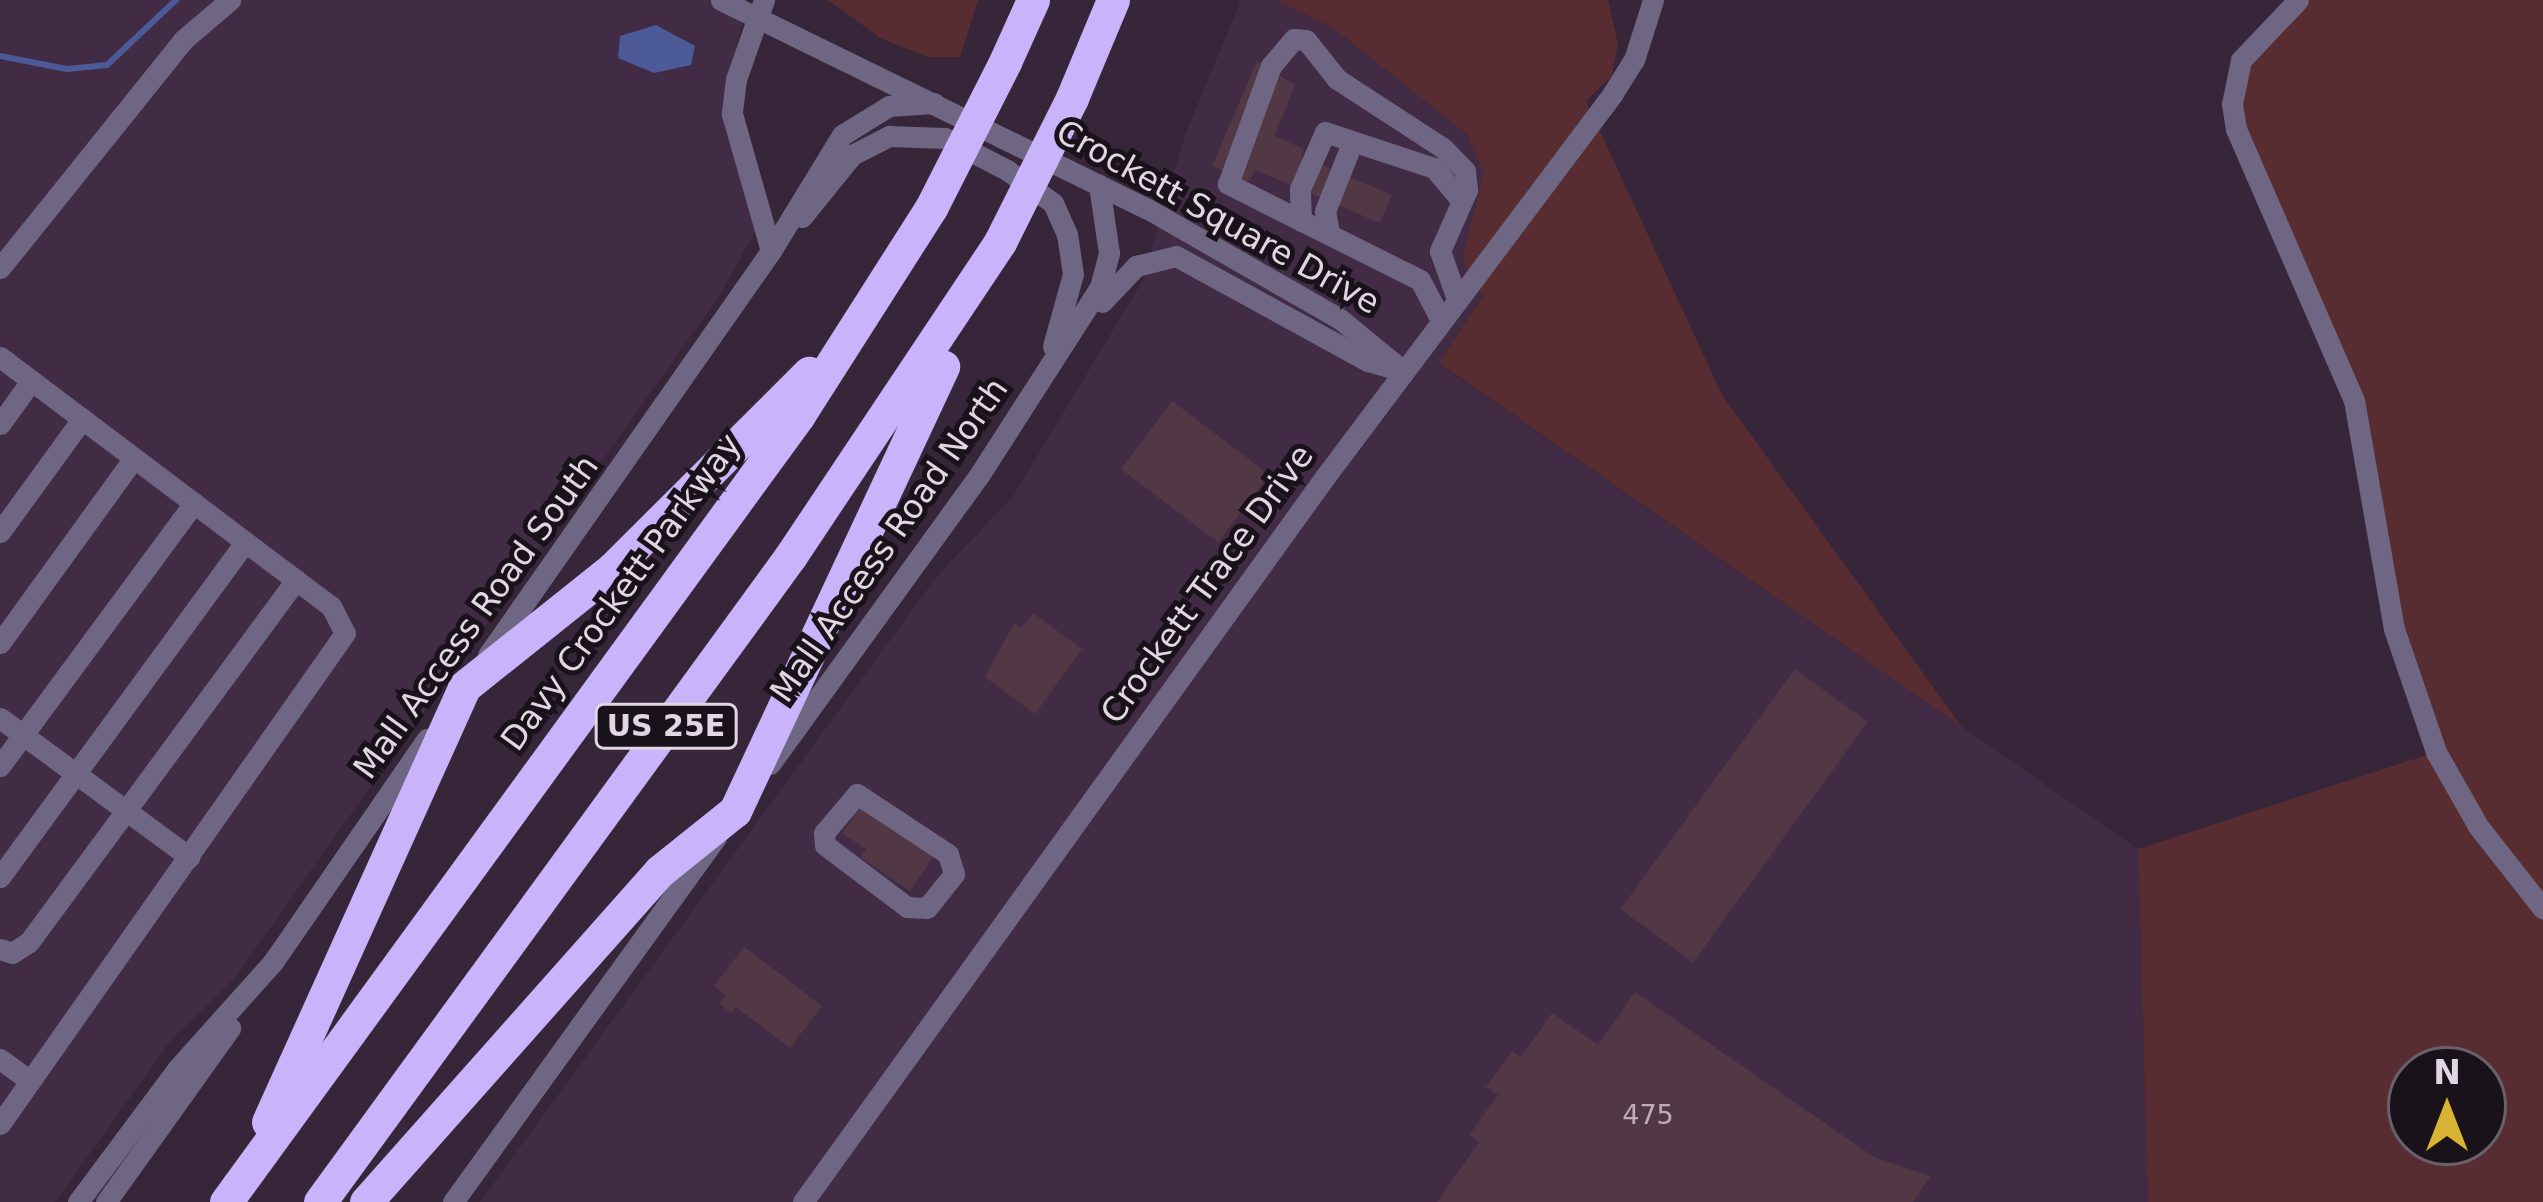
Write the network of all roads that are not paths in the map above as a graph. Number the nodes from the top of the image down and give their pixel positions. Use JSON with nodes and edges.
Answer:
{"nodes":[{"id":1,"x":230,"y":0,"type":"edge"},
{"id":2,"x":721,"y":0,"type":"edge"},
{"id":3,"x":1033,"y":0,"type":"edge"},
{"id":4,"x":1113,"y":0,"type":"edge"},
{"id":5,"x":1653,"y":0,"type":"edge"},
{"id":6,"x":2298,"y":0,"type":"edge"},
{"id":7,"x":761,"y":7,"type":"edge"},
{"id":8,"x":934,"y":103,"type":"junction"},
{"id":9,"x":1099,"y":185,"type":"junction"},
{"id":10,"x":1462,"y":200,"type":"junction"},
{"id":11,"x":1314,"y":227,"type":"junction"},
{"id":12,"x":1000,"y":242,"type":"junction"},
{"id":13,"x":771,"y":251,"type":"junction"},
{"id":14,"x":0,"y":268,"type":"edge"},
{"id":15,"x":1457,"y":299,"type":"junction"},
{"id":16,"x":866,"y":317,"type":"junction"},
{"id":17,"x":1441,"y":320,"type":"junction"},
{"id":18,"x":0,"y":357,"type":"edge"},
{"id":19,"x":1403,"y":371,"type":"junction"},
{"id":20,"x":31,"y":381,"type":"junction"},
{"id":21,"x":1041,"y":381,"type":"junction"},
{"id":22,"x":82,"y":419,"type":"junction"},
{"id":23,"x":0,"y":424,"type":"edge"},
{"id":24,"x":134,"y":458,"type":"junction"},
{"id":25,"x":194,"y":503,"type":"junction"},
{"id":26,"x":0,"y":532,"type":"edge"},
{"id":27,"x":245,"y":542,"type":"junction"},
{"id":28,"x":296,"y":580,"type":"junction"},
{"id":29,"x":0,"y":643,"type":"edge"},
{"id":30,"x":464,"y":686,"type":"junction"},
{"id":31,"x":0,"y":718,"type":"edge"},
{"id":32,"x":23,"y":735,"type":"junction"},
{"id":33,"x":0,"y":766,"type":"edge"},
{"id":34,"x":75,"y":773,"type":"junction"},
{"id":35,"x":127,"y":811,"type":"junction"},
{"id":36,"x":735,"y":811,"type":"junction"},
{"id":37,"x":823,"y":837,"type":"joint"},
{"id":38,"x":189,"y":857,"type":"junction"},
{"id":39,"x":0,"y":877,"type":"edge"},
{"id":40,"x":2543,"y":909,"type":"edge"},
{"id":41,"x":0,"y":949,"type":"edge"},
{"id":42,"x":273,"y":962,"type":"junction"},
{"id":43,"x":0,"y":1059,"type":"edge"},
{"id":44,"x":29,"y":1080,"type":"junction"},
{"id":45,"x":0,"y":1124,"type":"edge"},
{"id":46,"x":235,"y":1189,"type":"edge"},
{"id":47,"x":78,"y":1202,"type":"edge"},
{"id":48,"x":106,"y":1202,"type":"edge"},
{"id":49,"x":320,"y":1202,"type":"edge"},
{"id":50,"x":366,"y":1202,"type":"edge"},
{"id":51,"x":453,"y":1202,"type":"edge"},
{"id":52,"x":803,"y":1202,"type":"edge"}],
"edges":[{"from":1,"to":14,"type":"street"},
{"from":2,"to":7,"type":"street","name":"Crockett Square Drive"},
{"from":3,"to":16,"type":"highway","name":"Davy Crockett Parkway","number":"US 25E","bridge":true},
{"from":4,"to":12,"type":"highway","number":"US 25E","bridge":true},
{"from":5,"to":15,"type":"street","name":"Crockett Trace Drive"},
{"from":6,"to":40,"type":"street"},
{"from":7,"to":8,"type":"street","name":"Crockett Square Drive"},
{"from":7,"to":13,"type":"street"},
{"from":8,"to":9,"type":"street","name":"Crockett Square Drive"},
{"from":8,"to":13,"type":"street","name":"Mall Access Road South"},
{"from":9,"to":19,"type":"street","name":"Crockett Square Drive"},
{"from":9,"to":21,"type":"street","name":"Mall Access Road North"},
{"from":10,"to":11,"type":"street"},
{"from":10,"to":11,"type":"street"},
{"from":10,"to":15,"type":"street"},
{"from":11,"to":17,"type":"street"},
{"from":12,"to":36,"type":"highway"},
{"from":12,"to":49,"type":"highway","number":"US 25E"},
{"from":13,"to":21,"type":"street"},
{"from":13,"to":30,"type":"street","name":"Mall Access Road South"},
{"from":15,"to":17,"type":"street","name":"Crockett Trace Drive"},
{"from":16,"to":30,"type":"highway"},
{"from":16,"to":46,"type":"highway","name":"Davy Crockett Parkway","number":"US 25E"},
{"from":17,"to":19,"type":"street","name":"Crockett Trace Drive"},
{"from":18,"to":20,"type":"street"},
{"from":19,"to":21,"type":"street","name":"Crockett Square Drive"},
{"from":19,"to":52,"type":"street","name":"Crockett Trace Drive"},
{"from":20,"to":22,"type":"street"},
{"from":20,"to":23,"type":"street"},
{"from":21,"to":36,"type":"street","name":"Mall Access Road North"},
{"from":22,"to":24,"type":"street"},
{"from":22,"to":26,"type":"street"},
{"from":24,"to":25,"type":"street"},
{"from":24,"to":29,"type":"street"},
{"from":25,"to":27,"type":"street"},
{"from":25,"to":32,"type":"street"},
{"from":27,"to":28,"type":"street"},
{"from":27,"to":34,"type":"street"},
{"from":28,"to":35,"type":"street"},
{"from":28,"to":38,"type":"street"},
{"from":30,"to":42,"type":"street","name":"Mall Access Road South"},
{"from":30,"to":46,"type":"highway"},
{"from":31,"to":32,"type":"street"},
{"from":32,"to":33,"type":"street"},
{"from":32,"to":34,"type":"street"},
{"from":34,"to":35,"type":"street"},
{"from":34,"to":39,"type":"street"},
{"from":35,"to":38,"type":"street"},
{"from":35,"to":41,"type":"street"},
{"from":36,"to":50,"type":"highway"},
{"from":36,"to":51,"type":"street","name":"Mall Access Road North"},
{"from":37,"to":37,"type":"street"},
{"from":38,"to":44,"type":"street"},
{"from":42,"to":47,"type":"street","name":"Mall Access Road South"},
{"from":42,"to":48,"type":"street"},
{"from":43,"to":44,"type":"street"},
{"from":44,"to":45,"type":"street"}]}
